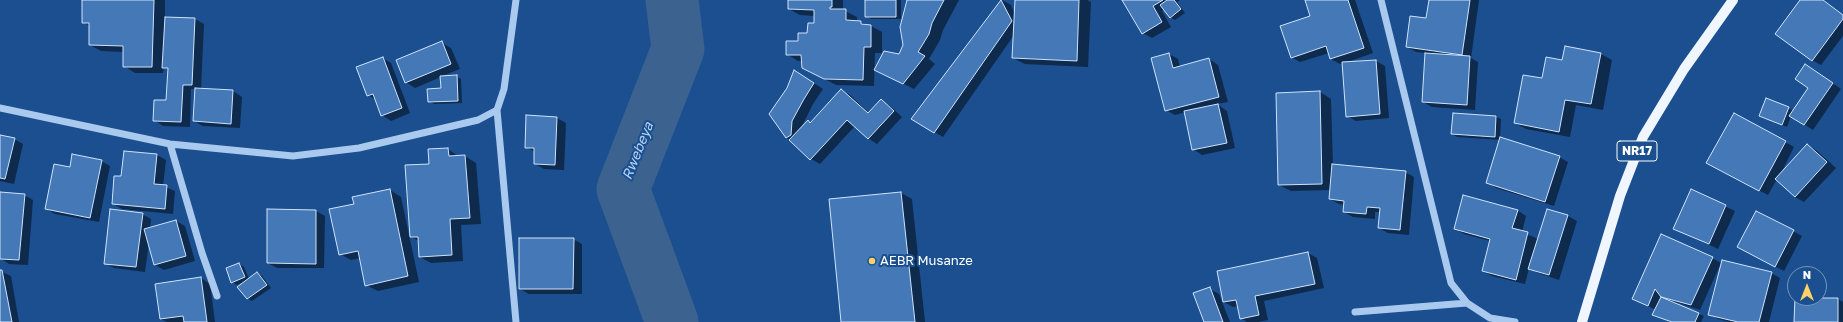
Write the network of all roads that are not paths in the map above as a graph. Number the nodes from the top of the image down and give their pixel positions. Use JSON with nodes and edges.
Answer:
{"nodes":[{"id":1,"x":516,"y":0,"type":"edge"},
{"id":2,"x":1381,"y":0,"type":"edge"},
{"id":3,"x":1733,"y":0,"type":"edge"},
{"id":4,"x":0,"y":108,"type":"edge"},
{"id":5,"x":497,"y":110,"type":"junction"},
{"id":6,"x":170,"y":144,"type":"junction"},
{"id":7,"x":217,"y":296,"type":"dead end"},
{"id":8,"x":1467,"y":304,"type":"junction"},
{"id":9,"x":1355,"y":312,"type":"dead end"},
{"id":10,"x":516,"y":322,"type":"edge"},
{"id":11,"x":1515,"y":322,"type":"edge"},
{"id":12,"x":1582,"y":322,"type":"edge"}],
"edges":[{"from":1,"to":5,"type":"street"},
{"from":2,"to":8,"type":"street"},
{"from":3,"to":12,"type":"main road","number":"NR17"},
{"from":4,"to":6,"type":"street"},
{"from":5,"to":6,"type":"street"},
{"from":5,"to":10,"type":"street"},
{"from":6,"to":7,"type":"street"},
{"from":8,"to":9,"type":"street"},
{"from":8,"to":11,"type":"street"}]}
